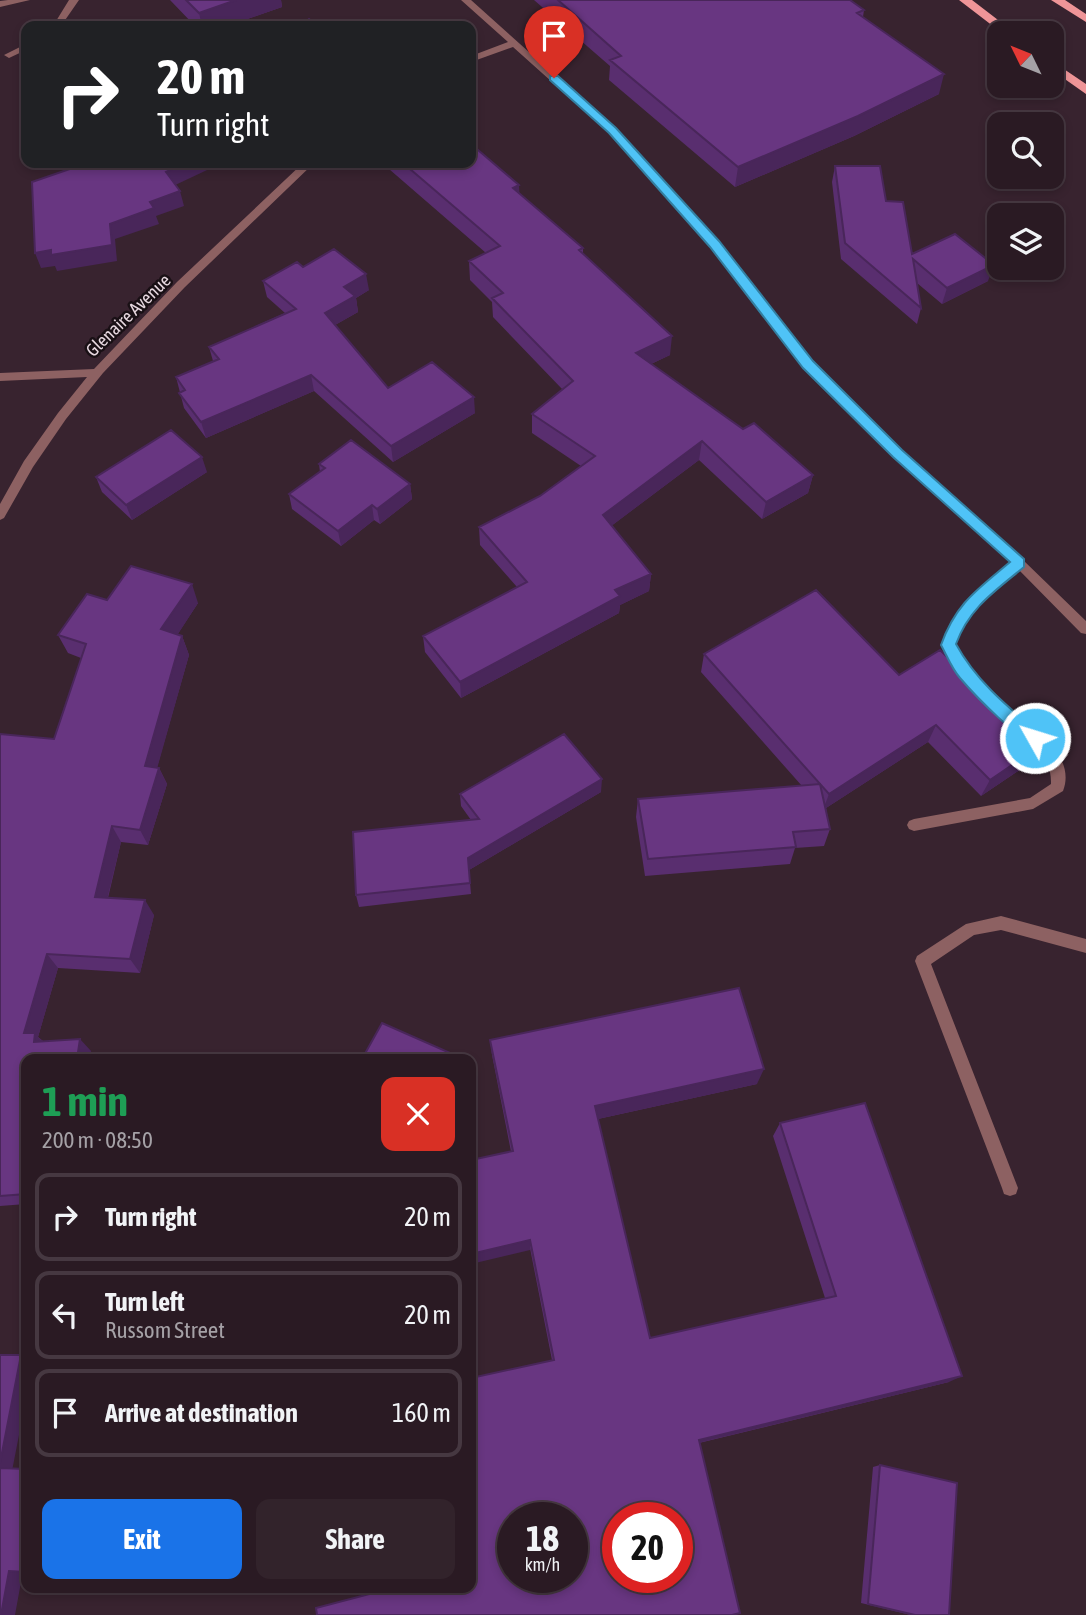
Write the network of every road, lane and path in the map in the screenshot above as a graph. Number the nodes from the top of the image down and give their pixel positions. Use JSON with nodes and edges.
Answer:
{"nodes":[{"id":1,"x":24,"y":0,"type":"edge"},
{"id":2,"x":74,"y":0,"type":"edge"},
{"id":3,"x":466,"y":0,"type":"edge"},
{"id":4,"x":965,"y":0,"type":"edge"},
{"id":5,"x":1057,"y":0,"type":"edge"},
{"id":6,"x":0,"y":4,"type":"edge"},
{"id":7,"x":1086,"y":19,"type":"edge"},
{"id":8,"x":60,"y":21,"type":"edge"},
{"id":9,"x":993,"y":21,"type":"edge"},
{"id":10,"x":515,"y":43,"type":"junction"},
{"id":11,"x":21,"y":49,"type":"edge"},
{"id":12,"x":9,"y":55,"type":"dead end"},
{"id":13,"x":476,"y":57,"type":"edge"},
{"id":14,"x":1064,"y":74,"type":"edge"},
{"id":15,"x":1086,"y":90,"type":"edge"},
{"id":16,"x":304,"y":168,"type":"edge"},
{"id":17,"x":94,"y":373,"type":"junction"},
{"id":18,"x":0,"y":377,"type":"edge"},
{"id":19,"x":0,"y":516,"type":"edge"},
{"id":20,"x":1019,"y":563,"type":"junction"},
{"id":21,"x":1086,"y":629,"type":"edge"},
{"id":22,"x":914,"y":825,"type":"dead end"},
{"id":23,"x":1086,"y":946,"type":"edge"},
{"id":24,"x":1010,"y":1188,"type":"dead end"}],
"edges":[{"from":1,"to":6,"type":"street"},
{"from":2,"to":8,"type":"street"},
{"from":3,"to":10,"type":"street"},
{"from":4,"to":9,"type":"main road"},
{"from":5,"to":7,"type":"main road"},
{"from":10,"to":13,"type":"street"},
{"from":10,"to":20,"type":"street"},
{"from":11,"to":12,"type":"street"},
{"from":14,"to":15,"type":"main road"},
{"from":16,"to":17,"type":"street","name":"Glenaire Avenue"},
{"from":17,"to":18,"type":"street"},
{"from":17,"to":19,"type":"street","name":"Glenaire Avenue"},
{"from":20,"to":21,"type":"street"},
{"from":20,"to":22,"type":"street"},
{"from":23,"to":24,"type":"street"}]}
